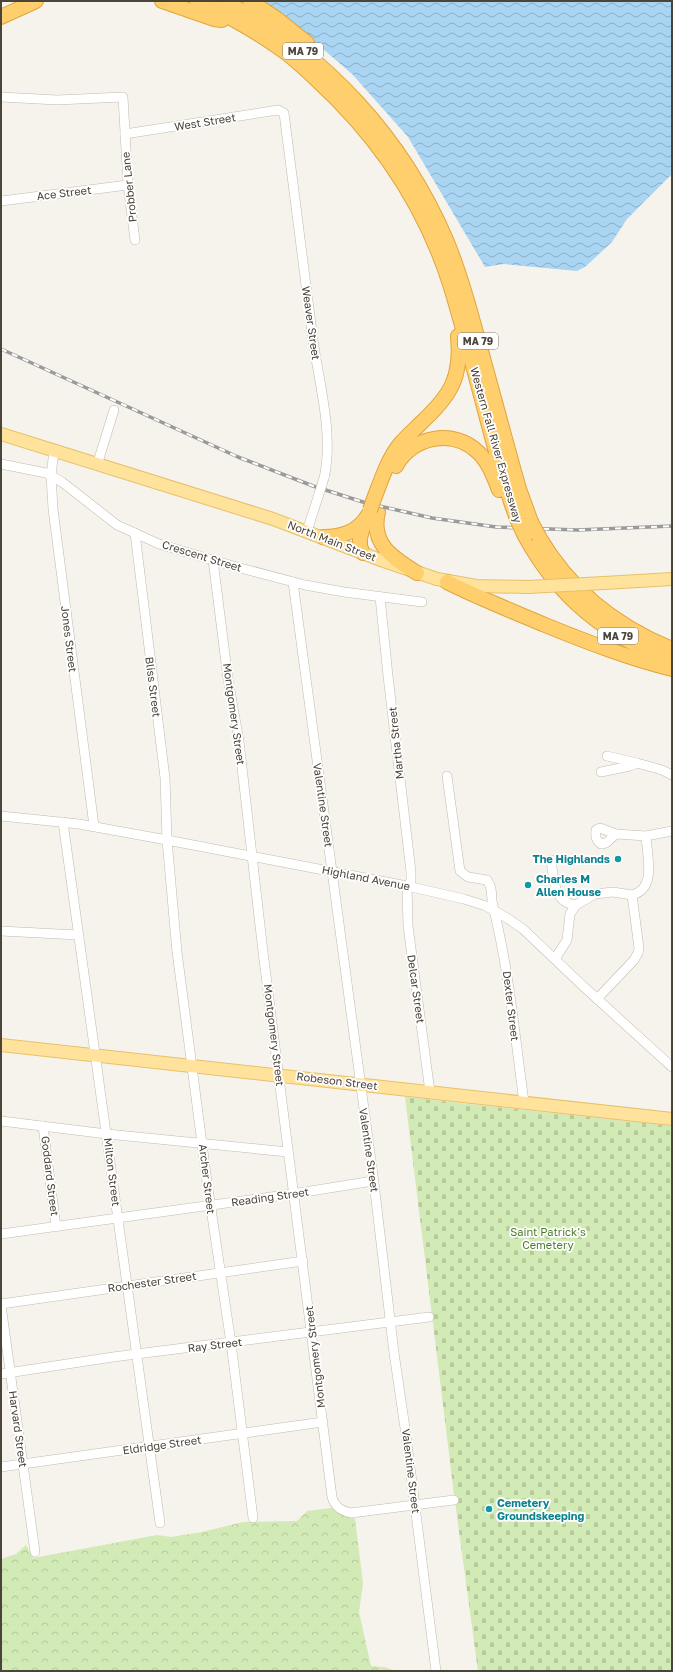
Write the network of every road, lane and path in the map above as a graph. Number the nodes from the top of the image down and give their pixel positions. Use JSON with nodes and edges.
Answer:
{"nodes":[{"id":1,"x":36,"y":1,"type":"edge"},
{"id":2,"x":162,"y":1,"type":"edge"},
{"id":3,"x":197,"y":1,"type":"edge"},
{"id":4,"x":223,"y":1,"type":"edge"},
{"id":5,"x":250,"y":1,"type":"edge"},
{"id":6,"x":1,"y":17,"type":"edge"},
{"id":7,"x":239,"y":23,"type":"junction"},
{"id":8,"x":1,"y":97,"type":"edge"},
{"id":9,"x":284,"y":113,"type":"joint"},
{"id":10,"x":372,"y":117,"type":"junction"},
{"id":11,"x":125,"y":134,"type":"junction"},
{"id":12,"x":128,"y":185,"type":"junction"},
{"id":13,"x":1,"y":201,"type":"edge"},
{"id":14,"x":135,"y":240,"type":"dead end"},
{"id":15,"x":450,"y":284,"type":"junction"},
{"id":16,"x":114,"y":410,"type":"dead end"},
{"id":17,"x":1,"y":434,"type":"edge"},
{"id":18,"x":54,"y":451,"type":"junction"},
{"id":19,"x":1,"y":464,"type":"edge"},
{"id":20,"x":97,"y":464,"type":"junction"},
{"id":21,"x":52,"y":476,"type":"junction"},
{"id":22,"x":379,"y":497,"type":"junction"},
{"id":23,"x":372,"y":512,"type":"junction"},
{"id":24,"x":520,"y":521,"type":"junction"},
{"id":25,"x":307,"y":531,"type":"junction"},
{"id":26,"x":135,"y":533,"type":"junction"},
{"id":27,"x":323,"y":537,"type":"junction"},
{"id":28,"x":363,"y":553,"type":"junction"},
{"id":29,"x":213,"y":560,"type":"junction"},
{"id":30,"x":417,"y":573,"type":"junction"},
{"id":31,"x":672,"y":579,"type":"edge"},
{"id":32,"x":293,"y":582,"type":"junction"},
{"id":33,"x":447,"y":582,"type":"junction"},
{"id":34,"x":380,"y":597,"type":"junction"},
{"id":35,"x":422,"y":602,"type":"dead end"},
{"id":36,"x":629,"y":628,"type":"junction"},
{"id":37,"x":672,"y":642,"type":"edge"},
{"id":38,"x":672,"y":649,"type":"edge"},
{"id":39,"x":672,"y":661,"type":"edge"},
{"id":40,"x":672,"y":669,"type":"edge"},
{"id":41,"x":607,"y":756,"type":"dead end"},
{"id":42,"x":637,"y":763,"type":"junction"},
{"id":43,"x":601,"y":772,"type":"dead end"},
{"id":44,"x":672,"y":775,"type":"edge"},
{"id":45,"x":448,"y":776,"type":"dead end"},
{"id":46,"x":1,"y":816,"type":"edge"},
{"id":47,"x":63,"y":822,"type":"junction"},
{"id":48,"x":94,"y":826,"type":"junction"},
{"id":49,"x":672,"y":831,"type":"edge"},
{"id":50,"x":616,"y":834,"type":"dead end"},
{"id":51,"x":646,"y":836,"type":"junction"},
{"id":52,"x":167,"y":840,"type":"junction"},
{"id":53,"x":251,"y":856,"type":"junction"},
{"id":54,"x":551,"y":860,"type":"dead end"},
{"id":55,"x":331,"y":872,"type":"junction"},
{"id":56,"x":407,"y":886,"type":"junction"},
{"id":57,"x":632,"y":895,"type":"junction"},
{"id":58,"x":576,"y":904,"type":"junction"},
{"id":59,"x":494,"y":910,"type":"junction"},
{"id":60,"x":1,"y":931,"type":"edge"},
{"id":61,"x":78,"y":935,"type":"junction"},
{"id":62,"x":555,"y":959,"type":"junction"},
{"id":63,"x":597,"y":999,"type":"junction"},
{"id":64,"x":1,"y":1045,"type":"edge"},
{"id":65,"x":96,"y":1055,"type":"junction"},
{"id":66,"x":192,"y":1065,"type":"junction"},
{"id":67,"x":672,"y":1067,"type":"edge"},
{"id":68,"x":279,"y":1075,"type":"junction"},
{"id":69,"x":359,"y":1084,"type":"junction"},
{"id":70,"x":430,"y":1092,"type":"junction"},
{"id":71,"x":524,"y":1102,"type":"junction"},
{"id":72,"x":672,"y":1119,"type":"edge"},
{"id":73,"x":1,"y":1121,"type":"edge"},
{"id":74,"x":43,"y":1126,"type":"junction"},
{"id":75,"x":107,"y":1134,"type":"junction"},
{"id":76,"x":203,"y":1143,"type":"junction"},
{"id":77,"x":288,"y":1152,"type":"junction"},
{"id":78,"x":373,"y":1181,"type":"junction"},
{"id":79,"x":294,"y":1194,"type":"junction"},
{"id":80,"x":210,"y":1206,"type":"junction"},
{"id":81,"x":118,"y":1218,"type":"junction"},
{"id":82,"x":56,"y":1227,"type":"junction"},
{"id":83,"x":1,"y":1234,"type":"edge"},
{"id":84,"x":303,"y":1261,"type":"junction"},
{"id":85,"x":221,"y":1273,"type":"junction"},
{"id":86,"x":128,"y":1285,"type":"junction"},
{"id":87,"x":1,"y":1305,"type":"edge"},
{"id":88,"x":429,"y":1317,"type":"dead end"},
{"id":89,"x":391,"y":1322,"type":"junction"},
{"id":90,"x":312,"y":1332,"type":"junction"},
{"id":91,"x":231,"y":1343,"type":"junction"},
{"id":92,"x":137,"y":1354,"type":"junction"},
{"id":93,"x":11,"y":1372,"type":"junction"},
{"id":94,"x":1,"y":1374,"type":"edge"},
{"id":95,"x":323,"y":1422,"type":"junction"},
{"id":96,"x":242,"y":1434,"type":"junction"},
{"id":97,"x":150,"y":1447,"type":"junction"},
{"id":98,"x":23,"y":1464,"type":"junction"},
{"id":99,"x":1,"y":1467,"type":"edge"},
{"id":100,"x":454,"y":1500,"type":"dead end"},
{"id":101,"x":415,"y":1504,"type":"junction"},
{"id":102,"x":253,"y":1518,"type":"dead end"},
{"id":103,"x":160,"y":1523,"type":"dead end"},
{"id":104,"x":35,"y":1552,"type":"dead end"},
{"id":105,"x":436,"y":1671,"type":"edge"}],
"edges":[{"from":1,"to":6,"type":"highway"},
{"from":2,"to":7,"type":"highway"},
{"from":3,"to":7,"type":"highway","name":"Western Fall River Expressway","number":"MA 79"},
{"from":4,"to":10,"type":"highway","name":"Western Fall River Expressway","number":"MA 79"},
{"from":5,"to":10,"type":"highway"},
{"from":7,"to":15,"type":"highway","name":"Western Fall River Expressway","number":"MA 79"},
{"from":8,"to":11,"type":"street","name":"Probber Lane"},
{"from":9,"to":11,"type":"street","name":"West Street"},
{"from":9,"to":25,"type":"street","name":"Weaver Street","bridge":true},
{"from":10,"to":24,"type":"highway","name":"Western Fall River Expressway","number":"MA 79"},
{"from":11,"to":12,"type":"street","name":"Probber Lane"},
{"from":12,"to":13,"type":"street","name":"Ace Street"},
{"from":12,"to":14,"type":"street","name":"Probber Lane"},
{"from":15,"to":22,"type":"highway"},
{"from":15,"to":24,"type":"highway","name":"Western Fall River Expressway","number":"MA 79"},
{"from":16,"to":20,"type":"street"},
{"from":17,"to":18,"type":"main road","name":"North Main Street"},
{"from":18,"to":20,"type":"main road","name":"North Main Street"},
{"from":18,"to":21,"type":"street","name":"Jones Street"},
{"from":19,"to":21,"type":"street","name":"Crescent Street"},
{"from":20,"to":25,"type":"main road","name":"North Main Street"},
{"from":21,"to":26,"type":"street","name":"Crescent Street"},
{"from":21,"to":48,"type":"street","name":"Jones Street"},
{"from":22,"to":23,"type":"highway","bridge":true},
{"from":22,"to":24,"type":"highway"},
{"from":23,"to":27,"type":"highway"},
{"from":23,"to":28,"type":"highway"},
{"from":23,"to":30,"type":"highway"},
{"from":24,"to":36,"type":"highway","name":"Western Fall River Expressway","number":"MA 79","bridge":true},
{"from":24,"to":39,"type":"highway","number":"MA 79"},
{"from":25,"to":27,"type":"main road","name":"North Main Street"},
{"from":26,"to":29,"type":"street","name":"Crescent Street"},
{"from":26,"to":52,"type":"street","name":"Bliss Street"},
{"from":27,"to":28,"type":"main road","name":"North Main Street"},
{"from":28,"to":30,"type":"main road","name":"North Main Street"},
{"from":29,"to":32,"type":"street","name":"Crescent Street"},
{"from":29,"to":53,"type":"street","name":"Montgomery Street"},
{"from":30,"to":33,"type":"main road","name":"North Main Street"},
{"from":31,"to":33,"type":"main road","name":"North Main Street","bridge":true},
{"from":32,"to":34,"type":"street","name":"Crescent Street"},
{"from":32,"to":55,"type":"street","name":"Valentine Street"},
{"from":33,"to":40,"type":"highway"},
{"from":34,"to":35,"type":"street","name":"Crescent Street"},
{"from":34,"to":56,"type":"street","name":"Martha Street"},
{"from":36,"to":37,"type":"highway"},
{"from":36,"to":38,"type":"highway","name":"Western Fall River Expressway","number":"MA 79"},
{"from":41,"to":42,"type":"street"},
{"from":42,"to":43,"type":"street"},
{"from":42,"to":44,"type":"street"},
{"from":45,"to":59,"type":"street","name":"Dexter Street"},
{"from":46,"to":47,"type":"street","name":"Highland Avenue"},
{"from":47,"to":48,"type":"street","name":"Highland Avenue"},
{"from":47,"to":61,"type":"street","name":"Milton Street"},
{"from":48,"to":52,"type":"street","name":"Highland Avenue"},
{"from":49,"to":51,"type":"street"},
{"from":50,"to":51,"type":"street"},
{"from":51,"to":57,"type":"street"},
{"from":52,"to":53,"type":"street","name":"Highland Avenue"},
{"from":52,"to":66,"type":"street","name":"Archer Street"},
{"from":53,"to":55,"type":"street","name":"Highland Avenue"},
{"from":53,"to":68,"type":"street","name":"Montgomery Street"},
{"from":54,"to":58,"type":"street"},
{"from":55,"to":56,"type":"street","name":"Highland Avenue"},
{"from":55,"to":69,"type":"street","name":"Valentine Street"},
{"from":56,"to":59,"type":"street","name":"Highland Avenue"},
{"from":56,"to":70,"type":"street","name":"Delcar Street"},
{"from":57,"to":58,"type":"street"},
{"from":57,"to":63,"type":"street"},
{"from":58,"to":62,"type":"street"},
{"from":59,"to":62,"type":"street","name":"Highland Avenue"},
{"from":59,"to":71,"type":"street","name":"Dexter Street"},
{"from":60,"to":61,"type":"street"},
{"from":61,"to":65,"type":"street","name":"Milton Street"},
{"from":62,"to":63,"type":"street","name":"Highland Avenue"},
{"from":63,"to":67,"type":"street","name":"Highland Avenue"},
{"from":64,"to":65,"type":"main road","name":"Robeson Street"},
{"from":65,"to":66,"type":"main road","name":"Robeson Street"},
{"from":65,"to":75,"type":"street","name":"Milton Street"},
{"from":66,"to":68,"type":"main road","name":"Robeson Street"},
{"from":66,"to":76,"type":"street","name":"Archer Street"},
{"from":68,"to":69,"type":"main road","name":"Robeson Street"},
{"from":68,"to":77,"type":"street","name":"Montgomery Street"},
{"from":69,"to":70,"type":"main road","name":"Robeson Street"},
{"from":69,"to":78,"type":"street","name":"Valentine Street"},
{"from":70,"to":71,"type":"main road","name":"Robeson Street"},
{"from":71,"to":72,"type":"main road","name":"Robeson Street"},
{"from":73,"to":74,"type":"street"},
{"from":74,"to":75,"type":"street"},
{"from":74,"to":82,"type":"street","name":"Goddard Street"},
{"from":75,"to":76,"type":"street"},
{"from":75,"to":81,"type":"street","name":"Milton Street"},
{"from":76,"to":77,"type":"street"},
{"from":76,"to":80,"type":"street","name":"Archer Street"},
{"from":77,"to":79,"type":"street","name":"Montgomery Street"},
{"from":78,"to":79,"type":"street","name":"Reading Street"},
{"from":78,"to":89,"type":"street","name":"Valentine Street"},
{"from":79,"to":80,"type":"street","name":"Reading Street"},
{"from":79,"to":84,"type":"street","name":"Montgomery Street"},
{"from":80,"to":81,"type":"street","name":"Reading Street"},
{"from":80,"to":85,"type":"street","name":"Archer Street"},
{"from":81,"to":82,"type":"street","name":"Reading Street"},
{"from":81,"to":86,"type":"street","name":"Milton Street"},
{"from":82,"to":83,"type":"street","name":"Reading Street"},
{"from":84,"to":85,"type":"street","name":"Rochester Street"},
{"from":84,"to":90,"type":"street","name":"Montgomery Street"},
{"from":85,"to":86,"type":"street","name":"Rochester Street"},
{"from":85,"to":91,"type":"street","name":"Archer Street"},
{"from":86,"to":87,"type":"street","name":"Rochester Street"},
{"from":86,"to":92,"type":"street","name":"Milton Street"},
{"from":87,"to":93,"type":"street","name":"Harvard Street"},
{"from":88,"to":89,"type":"street","name":"Ray Street"},
{"from":89,"to":90,"type":"street","name":"Ray Street"},
{"from":89,"to":101,"type":"street","name":"Valentine Street"},
{"from":90,"to":91,"type":"street","name":"Ray Street"},
{"from":90,"to":95,"type":"street","name":"Montgomery Street"},
{"from":91,"to":92,"type":"street","name":"Ray Street"},
{"from":91,"to":96,"type":"street","name":"Archer Street"},
{"from":92,"to":93,"type":"street","name":"Ray Street"},
{"from":92,"to":97,"type":"street","name":"Milton Street"},
{"from":93,"to":94,"type":"street","name":"Ray Street"},
{"from":93,"to":98,"type":"street","name":"Harvard Street"},
{"from":95,"to":96,"type":"street","name":"Eldridge Street"},
{"from":95,"to":101,"type":"street","name":"Montgomery Street"},
{"from":96,"to":97,"type":"street","name":"Eldridge Street"},
{"from":96,"to":102,"type":"street","name":"Archer Street"},
{"from":97,"to":98,"type":"street","name":"Eldridge Street"},
{"from":97,"to":103,"type":"street","name":"Milton Street"},
{"from":98,"to":99,"type":"street","name":"Eldridge Street"},
{"from":98,"to":104,"type":"street","name":"Harvard Street"},
{"from":100,"to":101,"type":"street"},
{"from":101,"to":105,"type":"street","name":"Valentine Street"}]}
